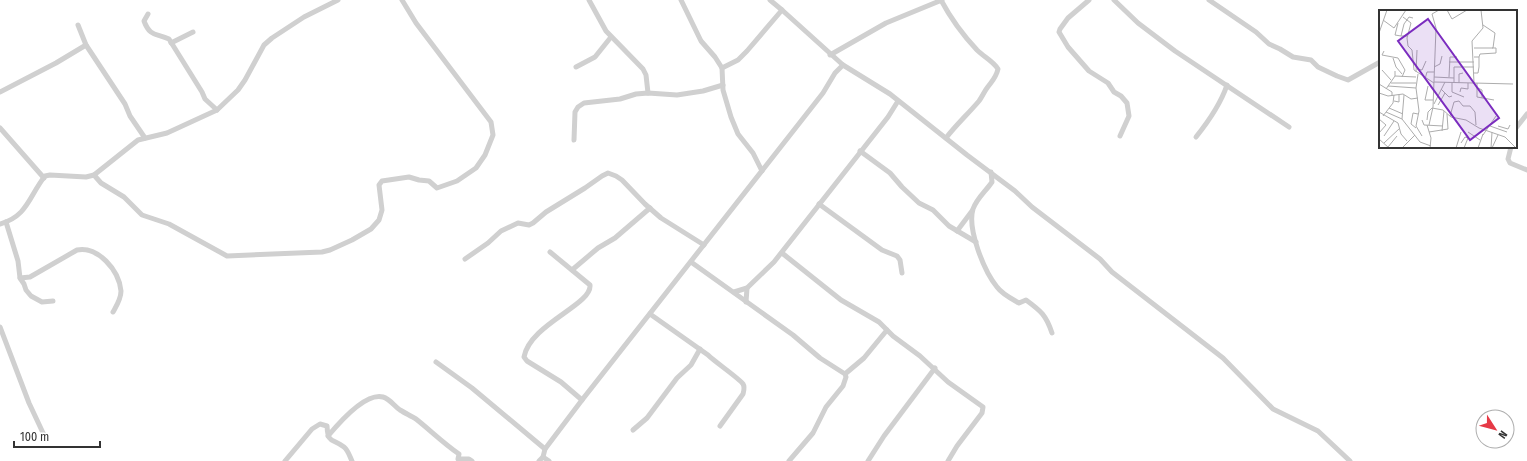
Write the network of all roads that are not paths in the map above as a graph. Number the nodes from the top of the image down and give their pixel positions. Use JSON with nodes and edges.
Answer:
{"nodes":[{"id":1,"x":338,"y":0,"type":"edge"},
{"id":2,"x":402,"y":0,"type":"edge"},
{"id":3,"x":589,"y":0,"type":"edge"},
{"id":4,"x":681,"y":0,"type":"edge"},
{"id":5,"x":770,"y":0,"type":"edge"},
{"id":6,"x":941,"y":0,"type":"edge"},
{"id":7,"x":1089,"y":0,"type":"edge"},
{"id":8,"x":1114,"y":0,"type":"edge"},
{"id":9,"x":1209,"y":0,"type":"edge"},
{"id":10,"x":782,"y":10,"type":"junction"},
{"id":11,"x":148,"y":14,"type":"dead end"},
{"id":12,"x":78,"y":25,"type":"dead end"},
{"id":13,"x":193,"y":32,"type":"dead end"},
{"id":14,"x":611,"y":37,"type":"junction"},
{"id":15,"x":171,"y":43,"type":"junction"},
{"id":16,"x":86,"y":45,"type":"junction"},
{"id":17,"x":832,"y":56,"type":"junction"},
{"id":18,"x":1379,"y":63,"type":"edge"},
{"id":19,"x":843,"y":65,"type":"junction"},
{"id":20,"x":576,"y":67,"type":"dead end"},
{"id":21,"x":722,"y":68,"type":"junction"},
{"id":22,"x":835,"y":72,"type":"junction"},
{"id":23,"x":723,"y":85,"type":"junction"},
{"id":24,"x":1227,"y":85,"type":"junction"},
{"id":25,"x":0,"y":92,"type":"edge"},
{"id":26,"x":648,"y":93,"type":"junction"},
{"id":27,"x":898,"y":101,"type":"junction"},
{"id":28,"x":217,"y":110,"type":"junction"},
{"id":29,"x":1527,"y":114,"type":"edge"},
{"id":30,"x":1517,"y":127,"type":"edge"},
{"id":31,"x":0,"y":128,"type":"edge"},
{"id":32,"x":1289,"y":128,"type":"dead end"},
{"id":33,"x":1120,"y":136,"type":"dead end"},
{"id":34,"x":1196,"y":137,"type":"dead end"},
{"id":35,"x":145,"y":138,"type":"junction"},
{"id":36,"x":946,"y":138,"type":"junction"},
{"id":37,"x":574,"y":140,"type":"dead end"},
{"id":38,"x":1511,"y":148,"type":"edge"},
{"id":39,"x":860,"y":151,"type":"junction"},
{"id":40,"x":1527,"y":170,"type":"edge"},
{"id":41,"x":762,"y":171,"type":"junction"},
{"id":42,"x":991,"y":172,"type":"junction"},
{"id":43,"x":94,"y":175,"type":"junction"},
{"id":44,"x":44,"y":178,"type":"junction"},
{"id":45,"x":819,"y":204,"type":"junction"},
{"id":46,"x":650,"y":208,"type":"junction"},
{"id":47,"x":973,"y":210,"type":"junction"},
{"id":48,"x":3,"y":223,"type":"edge"},
{"id":49,"x":956,"y":230,"type":"junction"},
{"id":50,"x":976,"y":242,"type":"junction"},
{"id":51,"x":704,"y":245,"type":"junction"},
{"id":52,"x":550,"y":252,"type":"dead end"},
{"id":53,"x":782,"y":253,"type":"junction"},
{"id":54,"x":465,"y":259,"type":"dead end"},
{"id":55,"x":691,"y":262,"type":"junction"},
{"id":56,"x":572,"y":270,"type":"junction"},
{"id":57,"x":902,"y":273,"type":"dead end"},
{"id":58,"x":20,"y":278,"type":"junction"},
{"id":59,"x":747,"y":288,"type":"junction"},
{"id":60,"x":734,"y":292,"type":"junction"},
{"id":61,"x":53,"y":301,"type":"dead end"},
{"id":62,"x":746,"y":302,"type":"junction"},
{"id":63,"x":113,"y":312,"type":"dead end"},
{"id":64,"x":650,"y":314,"type":"junction"},
{"id":65,"x":0,"y":327,"type":"edge"},
{"id":66,"x":887,"y":330,"type":"junction"},
{"id":67,"x":1052,"y":333,"type":"dead end"},
{"id":68,"x":700,"y":349,"type":"junction"},
{"id":69,"x":436,"y":362,"type":"dead end"},
{"id":70,"x":935,"y":368,"type":"junction"},
{"id":71,"x":846,"y":374,"type":"junction"},
{"id":72,"x":582,"y":400,"type":"junction"},
{"id":73,"x":720,"y":426,"type":"dead end"},
{"id":74,"x":633,"y":430,"type":"dead end"},
{"id":75,"x":44,"y":435,"type":"dead end"},
{"id":76,"x":328,"y":436,"type":"junction"},
{"id":77,"x":545,"y":449,"type":"junction"},
{"id":78,"x":541,"y":459,"type":"edge"},
{"id":79,"x":458,"y":460,"type":"edge"},
{"id":80,"x":286,"y":461,"type":"edge"},
{"id":81,"x":352,"y":461,"type":"edge"},
{"id":82,"x":472,"y":461,"type":"edge"},
{"id":83,"x":549,"y":461,"type":"edge"},
{"id":84,"x":789,"y":461,"type":"edge"},
{"id":85,"x":868,"y":461,"type":"edge"},
{"id":86,"x":948,"y":461,"type":"edge"},
{"id":87,"x":1350,"y":461,"type":"edge"}],
"edges":[{"from":1,"to":28,"type":"street"},
{"from":2,"to":43,"type":"street"},
{"from":3,"to":14,"type":"street"},
{"from":4,"to":21,"type":"street"},
{"from":5,"to":10,"type":"street"},
{"from":6,"to":17,"type":"street"},
{"from":6,"to":36,"type":"street"},
{"from":7,"to":33,"type":"street"},
{"from":8,"to":24,"type":"street"},
{"from":9,"to":18,"type":"street"},
{"from":10,"to":17,"type":"street"},
{"from":10,"to":21,"type":"street"},
{"from":11,"to":15,"type":"street"},
{"from":12,"to":16,"type":"street"},
{"from":13,"to":15,"type":"street"},
{"from":14,"to":20,"type":"street"},
{"from":14,"to":26,"type":"street"},
{"from":15,"to":28,"type":"street"},
{"from":16,"to":25,"type":"street"},
{"from":16,"to":35,"type":"street"},
{"from":17,"to":19,"type":"street"},
{"from":17,"to":22,"type":"street"},
{"from":19,"to":22,"type":"street"},
{"from":19,"to":27,"type":"street"},
{"from":21,"to":23,"type":"street"},
{"from":22,"to":41,"type":"street"},
{"from":23,"to":26,"type":"street"},
{"from":23,"to":41,"type":"street"},
{"from":24,"to":32,"type":"street"},
{"from":24,"to":34,"type":"street"},
{"from":26,"to":37,"type":"street"},
{"from":27,"to":36,"type":"street"},
{"from":27,"to":39,"type":"street"},
{"from":28,"to":35,"type":"street"},
{"from":29,"to":30,"type":"street"},
{"from":31,"to":44,"type":"street"},
{"from":35,"to":43,"type":"street"},
{"from":36,"to":42,"type":"street"},
{"from":38,"to":40,"type":"street"},
{"from":39,"to":45,"type":"street"},
{"from":39,"to":49,"type":"street"},
{"from":41,"to":51,"type":"street"},
{"from":42,"to":47,"type":"street"},
{"from":42,"to":87,"type":"street"},
{"from":43,"to":44,"type":"street"},
{"from":44,"to":48,"type":"street"},
{"from":45,"to":53,"type":"street"},
{"from":45,"to":57,"type":"street"},
{"from":46,"to":51,"type":"street"},
{"from":46,"to":54,"type":"street"},
{"from":46,"to":56,"type":"street"},
{"from":47,"to":49,"type":"street"},
{"from":47,"to":50,"type":"street"},
{"from":48,"to":58,"type":"street"},
{"from":49,"to":50,"type":"street"},
{"from":50,"to":67,"type":"street"},
{"from":51,"to":55,"type":"street"},
{"from":52,"to":56,"type":"street"},
{"from":53,"to":59,"type":"street"},
{"from":53,"to":66,"type":"street"},
{"from":55,"to":60,"type":"street"},
{"from":55,"to":64,"type":"street"},
{"from":56,"to":72,"type":"street"},
{"from":58,"to":61,"type":"street"},
{"from":58,"to":63,"type":"street"},
{"from":59,"to":60,"type":"street"},
{"from":59,"to":62,"type":"street"},
{"from":60,"to":62,"type":"street"},
{"from":62,"to":71,"type":"street"},
{"from":64,"to":68,"type":"street"},
{"from":64,"to":72,"type":"street"},
{"from":65,"to":75,"type":"street"},
{"from":66,"to":70,"type":"street"},
{"from":66,"to":71,"type":"street"},
{"from":68,"to":73,"type":"street"},
{"from":68,"to":74,"type":"street"},
{"from":69,"to":77,"type":"street"},
{"from":70,"to":85,"type":"street"},
{"from":70,"to":86,"type":"street"},
{"from":71,"to":84,"type":"street"},
{"from":72,"to":77,"type":"street"},
{"from":76,"to":79,"type":"street"},
{"from":76,"to":80,"type":"street"},
{"from":76,"to":81,"type":"street"},
{"from":77,"to":78,"type":"street"},
{"from":78,"to":83,"type":"street"},
{"from":79,"to":82,"type":"street"}]}
